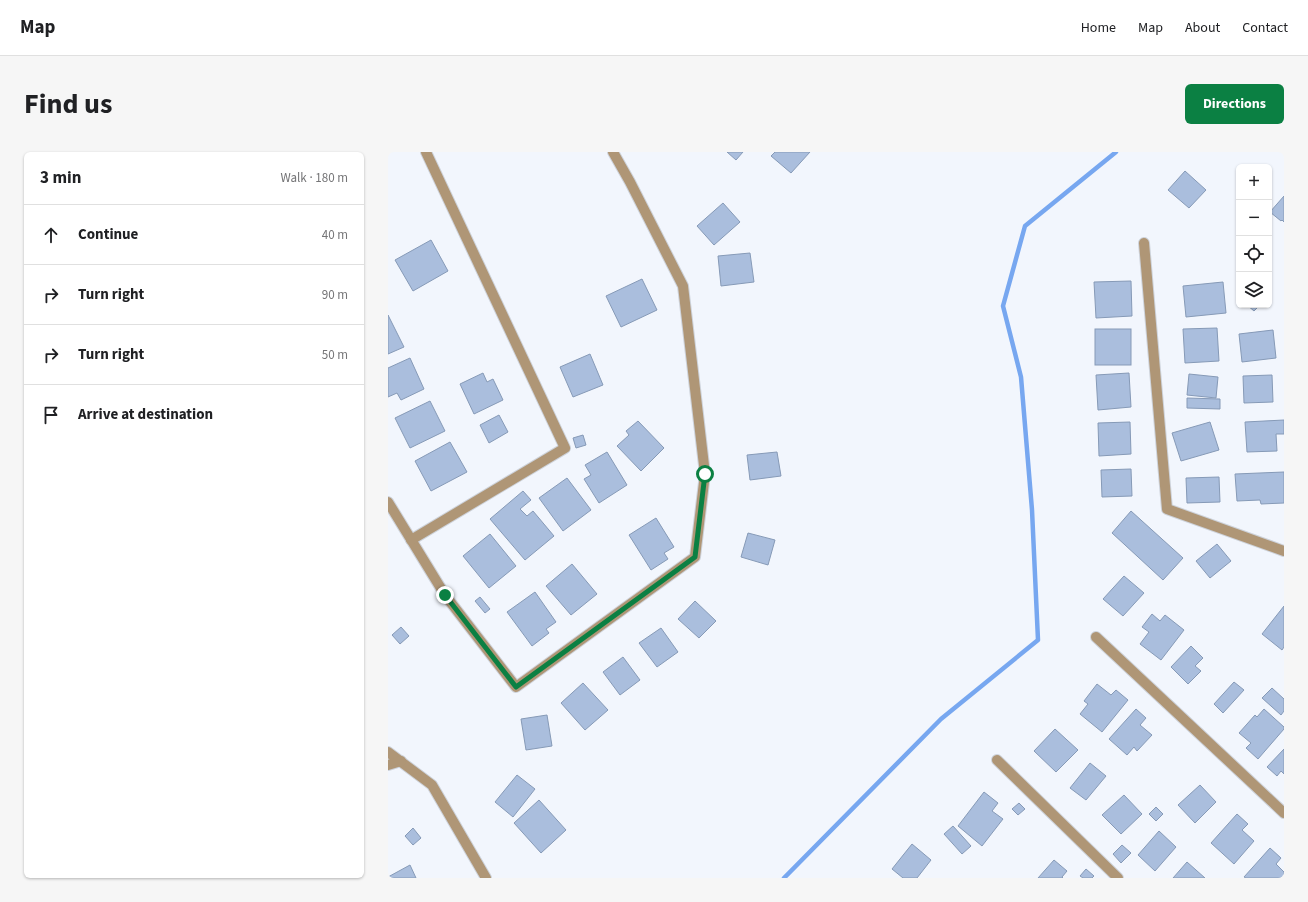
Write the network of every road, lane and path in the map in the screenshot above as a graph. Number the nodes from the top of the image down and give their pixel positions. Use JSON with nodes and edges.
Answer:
{"nodes":[{"id":1,"x":426,"y":152,"type":"edge"},
{"id":2,"x":613,"y":152,"type":"edge"},
{"id":3,"x":1144,"y":243,"type":"dead end"},
{"id":4,"x":388,"y":502,"type":"edge"},
{"id":5,"x":411,"y":540,"type":"junction"},
{"id":6,"x":1284,"y":551,"type":"edge"},
{"id":7,"x":1096,"y":637,"type":"dead end"},
{"id":8,"x":388,"y":752,"type":"edge"},
{"id":9,"x":997,"y":760,"type":"dead end"},
{"id":10,"x":401,"y":761,"type":"junction"},
{"id":11,"x":388,"y":766,"type":"edge"},
{"id":12,"x":1284,"y":813,"type":"edge"},
{"id":13,"x":486,"y":878,"type":"edge"},
{"id":14,"x":1118,"y":878,"type":"edge"}],
"edges":[{"from":1,"to":5,"type":"street"},
{"from":2,"to":5,"type":"street"},
{"from":3,"to":6,"type":"street"},
{"from":4,"to":5,"type":"street"},
{"from":7,"to":12,"type":"street"},
{"from":8,"to":10,"type":"street"},
{"from":9,"to":14,"type":"street"},
{"from":10,"to":11,"type":"street"},
{"from":10,"to":13,"type":"street"}]}
